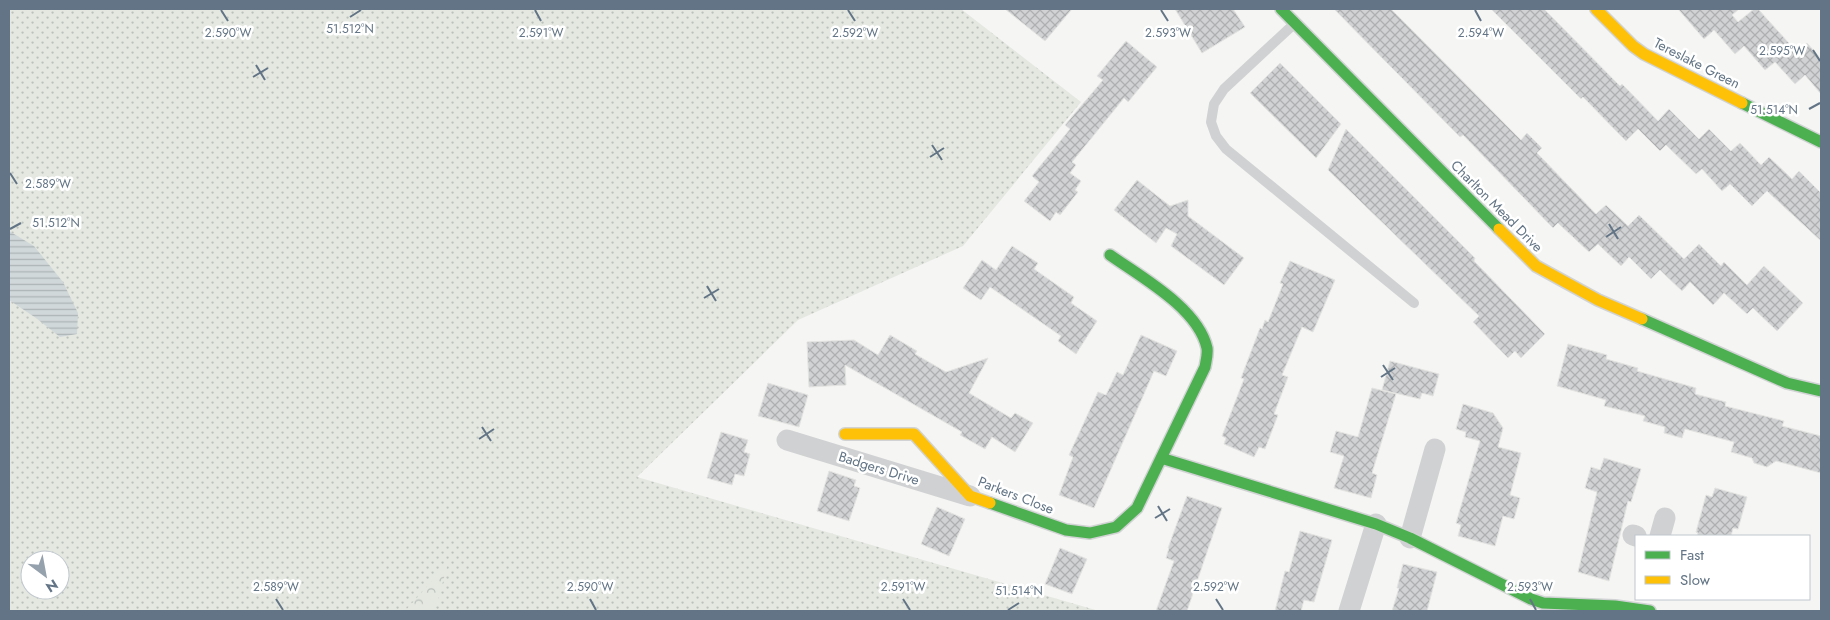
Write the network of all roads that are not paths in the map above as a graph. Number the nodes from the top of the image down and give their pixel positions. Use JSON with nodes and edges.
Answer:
{"nodes":[{"id":1,"x":1281,"y":9,"type":"edge"},
{"id":2,"x":1596,"y":9,"type":"edge"},
{"id":3,"x":1294,"y":23,"type":"junction"},
{"id":4,"x":1821,"y":142,"type":"edge"},
{"id":5,"x":1110,"y":255,"type":"dead end"},
{"id":6,"x":1414,"y":303,"type":"dead end"},
{"id":7,"x":1821,"y":391,"type":"edge"},
{"id":8,"x":845,"y":434,"type":"dead end"},
{"id":9,"x":787,"y":440,"type":"dead end"},
{"id":10,"x":1435,"y":450,"type":"dead end"},
{"id":11,"x":1161,"y":458,"type":"junction"},
{"id":12,"x":970,"y":496,"type":"junction"},
{"id":13,"x":1376,"y":524,"type":"junction"},
{"id":14,"x":1410,"y":538,"type":"junction"},
{"id":15,"x":1645,"y":606,"type":"edge"},
{"id":16,"x":1542,"y":607,"type":"edge"},
{"id":17,"x":1349,"y":611,"type":"edge"}],
"edges":[{"from":1,"to":3,"type":"street","name":"Charlton Mead Drive"},
{"from":2,"to":4,"type":"street","name":"Tereslake Green"},
{"from":3,"to":6,"type":"lane"},
{"from":3,"to":7,"type":"street","name":"Charlton Mead Drive"},
{"from":5,"to":11,"type":"street","name":"Parkers Close"},
{"from":8,"to":12,"type":"street","name":"Parkers Close"},
{"from":9,"to":12,"type":"street","name":"Badgers Drive"},
{"from":10,"to":14,"type":"street"},
{"from":11,"to":12,"type":"street","name":"Parkers Close"},
{"from":11,"to":13,"type":"street"},
{"from":13,"to":14,"type":"street"},
{"from":13,"to":17,"type":"street"},
{"from":14,"to":16,"type":"street"},
{"from":15,"to":16,"type":"street"}]}
